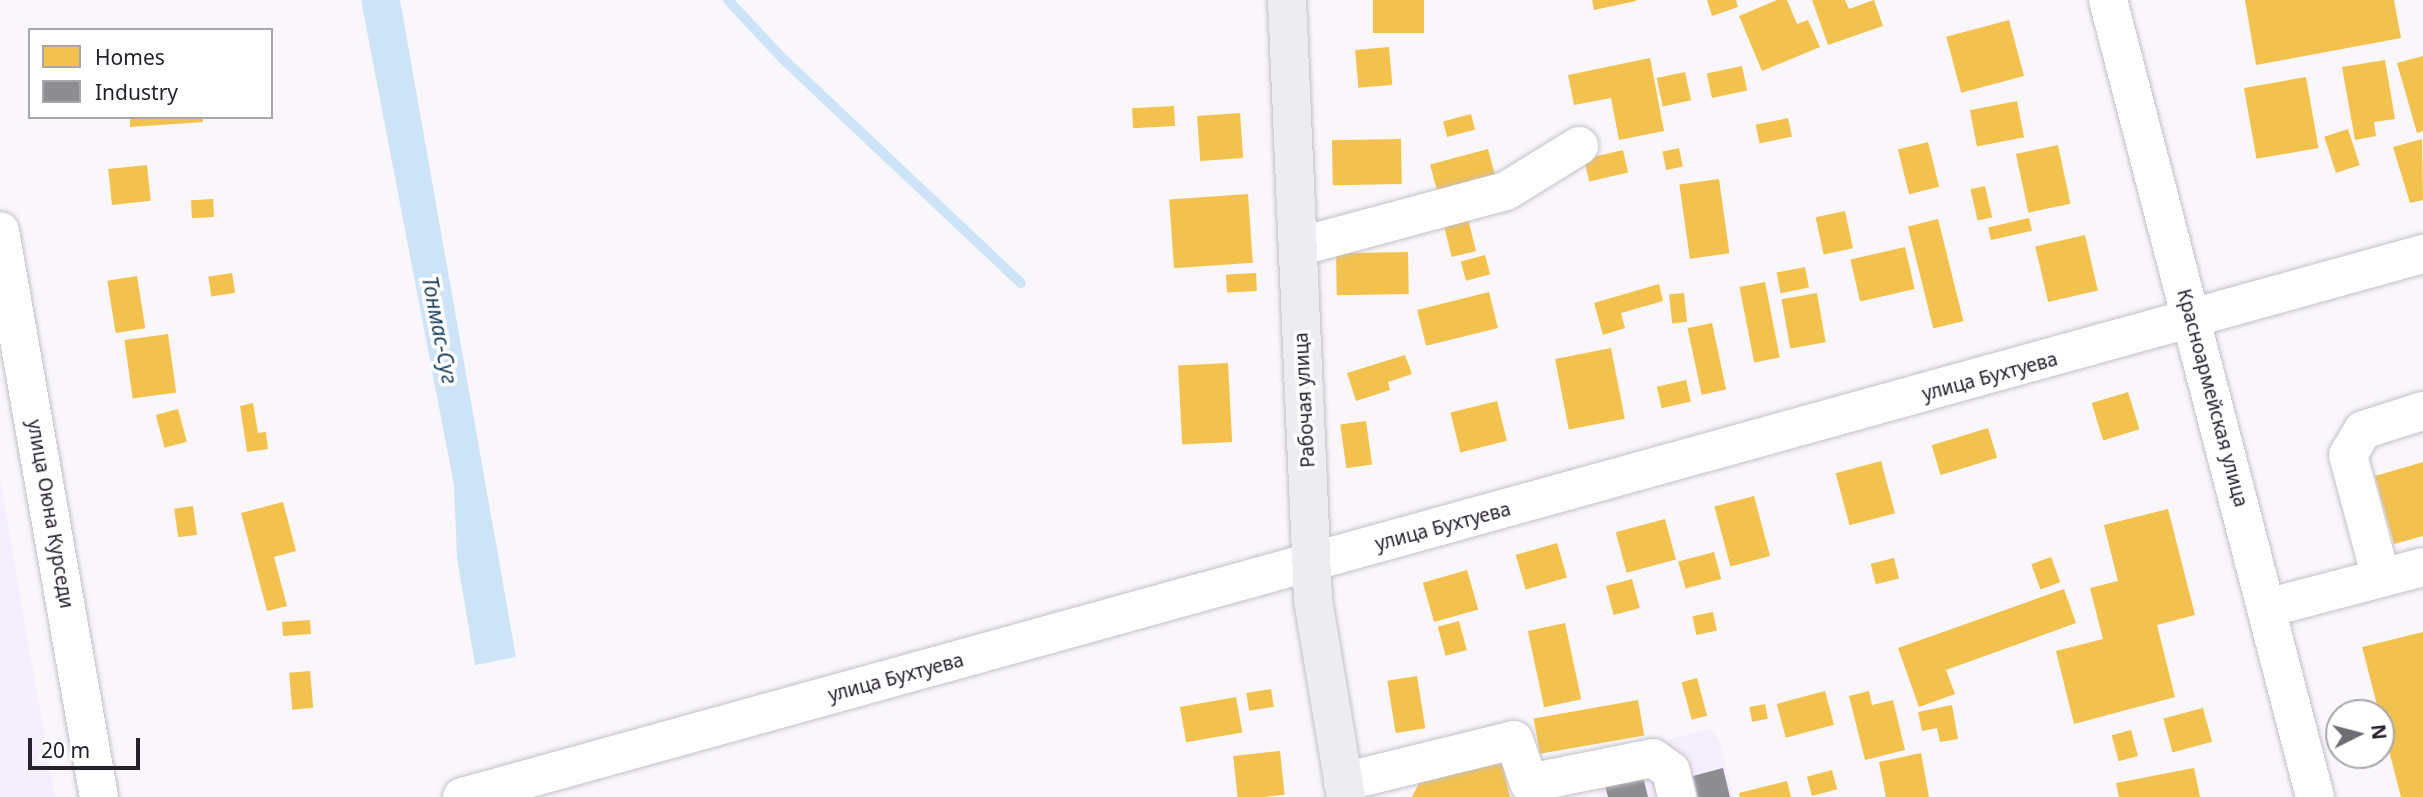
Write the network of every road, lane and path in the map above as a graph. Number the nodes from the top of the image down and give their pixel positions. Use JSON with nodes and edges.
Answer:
{"nodes":[{"id":1,"x":1287,"y":0,"type":"edge"},
{"id":2,"x":2108,"y":0,"type":"edge"},
{"id":3,"x":1579,"y":146,"type":"dead end"},
{"id":4,"x":0,"y":231,"type":"edge"},
{"id":5,"x":1298,"y":247,"type":"junction"},
{"id":6,"x":2423,"y":254,"type":"edge"},
{"id":7,"x":2192,"y":320,"type":"junction"},
{"id":8,"x":2423,"y":411,"type":"edge"},
{"id":9,"x":1312,"y":564,"type":"junction"},
{"id":10,"x":2423,"y":567,"type":"edge"},
{"id":11,"x":2381,"y":578,"type":"junction"},
{"id":12,"x":2267,"y":608,"type":"junction"},
{"id":13,"x":1578,"y":786,"type":"edge"},
{"id":14,"x":1345,"y":789,"type":"edge"},
{"id":15,"x":99,"y":797,"type":"edge"},
{"id":16,"x":462,"y":797,"type":"edge"},
{"id":17,"x":1678,"y":797,"type":"edge"},
{"id":18,"x":2315,"y":797,"type":"edge"}],
"edges":[{"from":1,"to":5,"type":"main road","name":"Рабочая улица"},
{"from":2,"to":7,"type":"street","name":"Красноармейская улица"},
{"from":3,"to":5,"type":"street"},
{"from":4,"to":15,"type":"street","name":"улица Оюна Курседи"},
{"from":5,"to":9,"type":"main road","name":"Рабочая улица"},
{"from":6,"to":7,"type":"street","name":"улица Бухтуева"},
{"from":7,"to":9,"type":"street","name":"улица Бухтуева"},
{"from":7,"to":12,"type":"street","name":"Красноармейская улица"},
{"from":8,"to":11,"type":"street"},
{"from":9,"to":14,"type":"main road","name":"Рабочая улица"},
{"from":9,"to":16,"type":"street","name":"улица Бухтуева"},
{"from":10,"to":11,"type":"street"},
{"from":11,"to":12,"type":"street"},
{"from":12,"to":18,"type":"street","name":"Красноармейская улица"},
{"from":13,"to":14,"type":"street"},
{"from":13,"to":17,"type":"street"}]}
